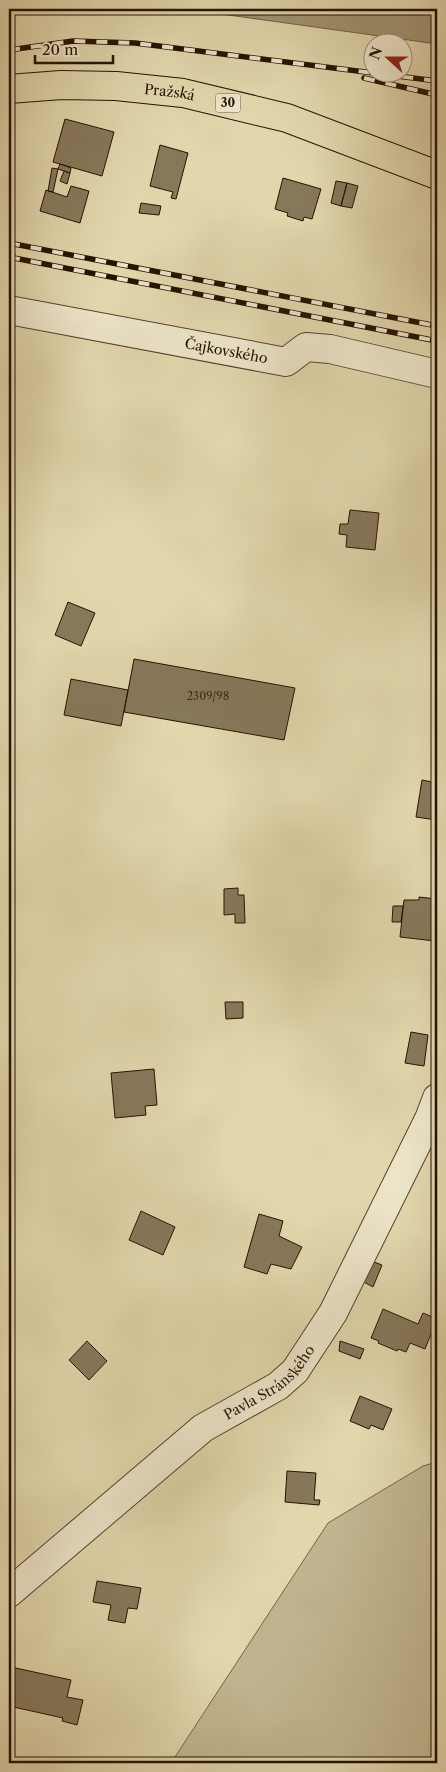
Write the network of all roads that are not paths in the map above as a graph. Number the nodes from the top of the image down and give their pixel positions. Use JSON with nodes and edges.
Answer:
{"nodes":[{"id":1,"x":9,"y":89,"type":"edge"},
{"id":2,"x":437,"y":175,"type":"edge"},
{"id":3,"x":9,"y":310,"type":"edge"},
{"id":4,"x":437,"y":374,"type":"edge"},
{"id":5,"x":437,"y":1098,"type":"edge"},
{"id":6,"x":9,"y":1593,"type":"edge"}],
"edges":[{"from":1,"to":2,"type":"main road","name":"Pražská","number":"30"},
{"from":3,"to":4,"type":"street","name":"Čajkovského"},
{"from":5,"to":6,"type":"street","name":"Pavla Stránského"}]}
